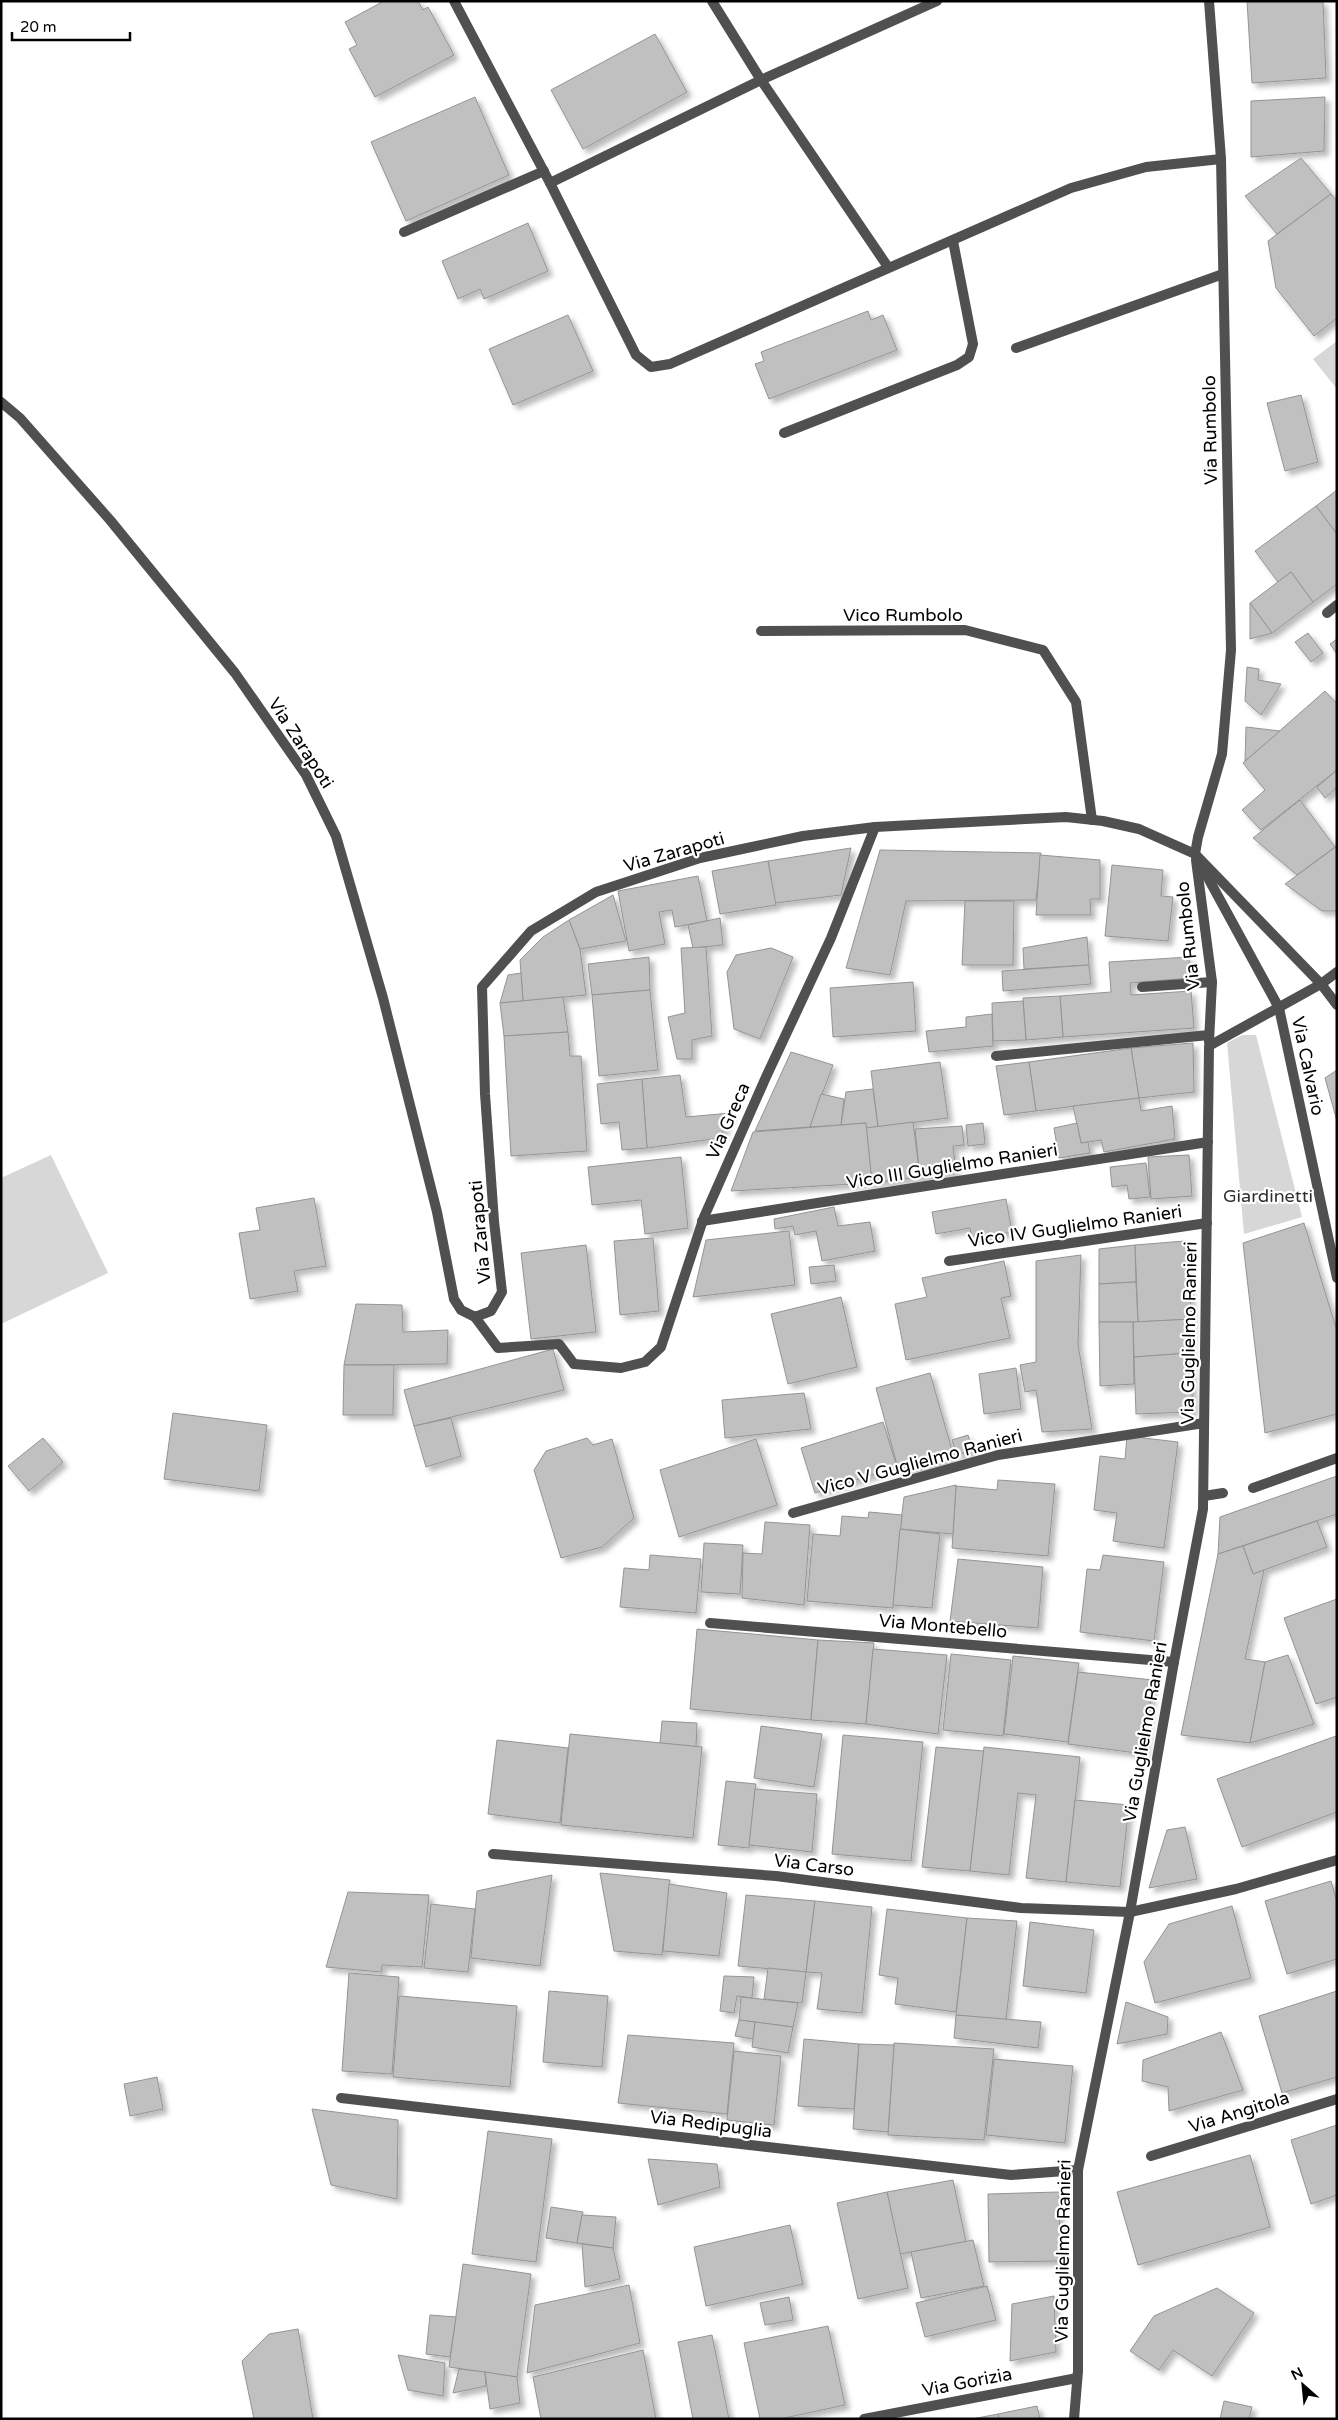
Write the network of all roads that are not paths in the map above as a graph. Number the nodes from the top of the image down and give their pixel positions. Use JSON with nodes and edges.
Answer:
{"nodes":[{"id":1,"x":454,"y":1,"type":"edge"},
{"id":2,"x":712,"y":1,"type":"edge"},
{"id":3,"x":937,"y":1,"type":"edge"},
{"id":4,"x":1209,"y":1,"type":"edge"},
{"id":5,"x":761,"y":80,"type":"junction"},
{"id":6,"x":1221,"y":159,"type":"junction"},
{"id":7,"x":544,"y":171,"type":"junction"},
{"id":8,"x":550,"y":183,"type":"junction"},
{"id":9,"x":404,"y":232,"type":"dead end"},
{"id":10,"x":953,"y":242,"type":"junction"},
{"id":11,"x":888,"y":267,"type":"junction"},
{"id":12,"x":1223,"y":274,"type":"junction"},
{"id":13,"x":1016,"y":348,"type":"dead end"},
{"id":14,"x":1,"y":402,"type":"edge"},
{"id":15,"x":784,"y":433,"type":"dead end"},
{"id":16,"x":1337,"y":605,"type":"edge"},
{"id":17,"x":1327,"y":613,"type":"dead end"},
{"id":18,"x":761,"y":631,"type":"dead end"},
{"id":19,"x":1092,"y":820,"type":"junction"},
{"id":20,"x":875,"y":828,"type":"junction"},
{"id":21,"x":1195,"y":854,"type":"junction"},
{"id":22,"x":1337,"y":972,"type":"edge"},
{"id":23,"x":1212,"y":982,"type":"junction"},
{"id":24,"x":1321,"y":984,"type":"junction"},
{"id":25,"x":1142,"y":987,"type":"dead end"},
{"id":26,"x":1337,"y":1006,"type":"edge"},
{"id":27,"x":1279,"y":1008,"type":"junction"},
{"id":28,"x":1209,"y":1040,"type":"junction"},
{"id":29,"x":996,"y":1056,"type":"dead end"},
{"id":30,"x":1208,"y":1142,"type":"junction"},
{"id":31,"x":702,"y":1221,"type":"junction"},
{"id":32,"x":1206,"y":1223,"type":"junction"},
{"id":33,"x":949,"y":1261,"type":"dead end"},
{"id":34,"x":1337,"y":1278,"type":"edge"},
{"id":35,"x":475,"y":1317,"type":"junction"},
{"id":36,"x":1204,"y":1423,"type":"junction"},
{"id":37,"x":1337,"y":1458,"type":"edge"},
{"id":38,"x":1253,"y":1488,"type":"dead end"},
{"id":39,"x":1223,"y":1493,"type":"dead end"},
{"id":40,"x":1204,"y":1496,"type":"junction"},
{"id":41,"x":793,"y":1513,"type":"dead end"},
{"id":42,"x":710,"y":1623,"type":"dead end"},
{"id":43,"x":1174,"y":1662,"type":"junction"},
{"id":44,"x":493,"y":1854,"type":"dead end"},
{"id":45,"x":1337,"y":1860,"type":"edge"},
{"id":46,"x":1130,"y":1912,"type":"junction"},
{"id":47,"x":341,"y":2098,"type":"dead end"},
{"id":48,"x":1337,"y":2099,"type":"edge"},
{"id":49,"x":1151,"y":2156,"type":"dead end"},
{"id":50,"x":1078,"y":2170,"type":"junction"},
{"id":51,"x":1077,"y":2378,"type":"junction"},
{"id":52,"x":864,"y":2419,"type":"edge"},
{"id":53,"x":1074,"y":2419,"type":"edge"}],
"edges":[{"from":1,"to":7,"type":"street"},
{"from":2,"to":5,"type":"street"},
{"from":3,"to":5,"type":"street"},
{"from":4,"to":6,"type":"street","name":"Via Rumbolo"},
{"from":5,"to":8,"type":"street"},
{"from":5,"to":11,"type":"street"},
{"from":6,"to":10,"type":"street"},
{"from":6,"to":12,"type":"street","name":"Via Rumbolo"},
{"from":7,"to":8,"type":"street"},
{"from":7,"to":9,"type":"street"},
{"from":8,"to":11,"type":"street"},
{"from":10,"to":11,"type":"street"},
{"from":10,"to":15,"type":"street"},
{"from":12,"to":13,"type":"street"},
{"from":12,"to":21,"type":"street","name":"Via Rumbolo"},
{"from":14,"to":35,"type":"street","name":"Via Zarapoti"},
{"from":16,"to":17,"type":"street"},
{"from":18,"to":19,"type":"street","name":"Vico Rumbolo"},
{"from":19,"to":20,"type":"street","name":"Via Zarapoti"},
{"from":19,"to":21,"type":"street","name":"Via Zarapoti"},
{"from":20,"to":31,"type":"street","name":"Via Greca"},
{"from":20,"to":35,"type":"street","name":"Via Zarapoti"},
{"from":21,"to":23,"type":"street","name":"Via Rumbolo"},
{"from":21,"to":24,"type":"street","name":"Via Rumbolo"},
{"from":21,"to":27,"type":"street","name":"Via Rumbolo"},
{"from":22,"to":24,"type":"street"},
{"from":23,"to":25,"type":"street"},
{"from":23,"to":28,"type":"street","name":"Via Rumbolo"},
{"from":24,"to":26,"type":"street","name":"Via Rumbolo"},
{"from":24,"to":27,"type":"street"},
{"from":27,"to":28,"type":"street"},
{"from":27,"to":34,"type":"street","name":"Via Calvario"},
{"from":28,"to":29,"type":"street"},
{"from":28,"to":30,"type":"street","name":"Via Guglielmo Ranieri"},
{"from":30,"to":31,"type":"street","name":"Vico III Guglielmo Ranieri"},
{"from":30,"to":32,"type":"street","name":"Via Guglielmo Ranieri"},
{"from":31,"to":35,"type":"street","name":"Via Greca"},
{"from":32,"to":33,"type":"street","name":"Vico IV Guglielmo Ranieri"},
{"from":32,"to":36,"type":"street","name":"Via Guglielmo Ranieri"},
{"from":36,"to":40,"type":"street","name":"Via Guglielmo Ranieri"},
{"from":36,"to":41,"type":"street","name":"Vico V Guglielmo Ranieri"},
{"from":37,"to":38,"type":"street"},
{"from":39,"to":40,"type":"street"},
{"from":40,"to":43,"type":"street","name":"Via Guglielmo Ranieri"},
{"from":42,"to":43,"type":"street","name":"Via Montebello"},
{"from":43,"to":46,"type":"street","name":"Via Guglielmo Ranieri"},
{"from":44,"to":46,"type":"street","name":"Via Carso"},
{"from":45,"to":46,"type":"street","name":"Via Carso"},
{"from":46,"to":50,"type":"street","name":"Via Guglielmo Ranieri"},
{"from":47,"to":50,"type":"street","name":"Via Redipuglia"},
{"from":48,"to":49,"type":"street","name":"Via Angitola"},
{"from":50,"to":51,"type":"street","name":"Via Guglielmo Ranieri"},
{"from":51,"to":52,"type":"street","name":"Via Gorizia"},
{"from":51,"to":53,"type":"street","name":"Via Guglielmo Ranieri"}]}
